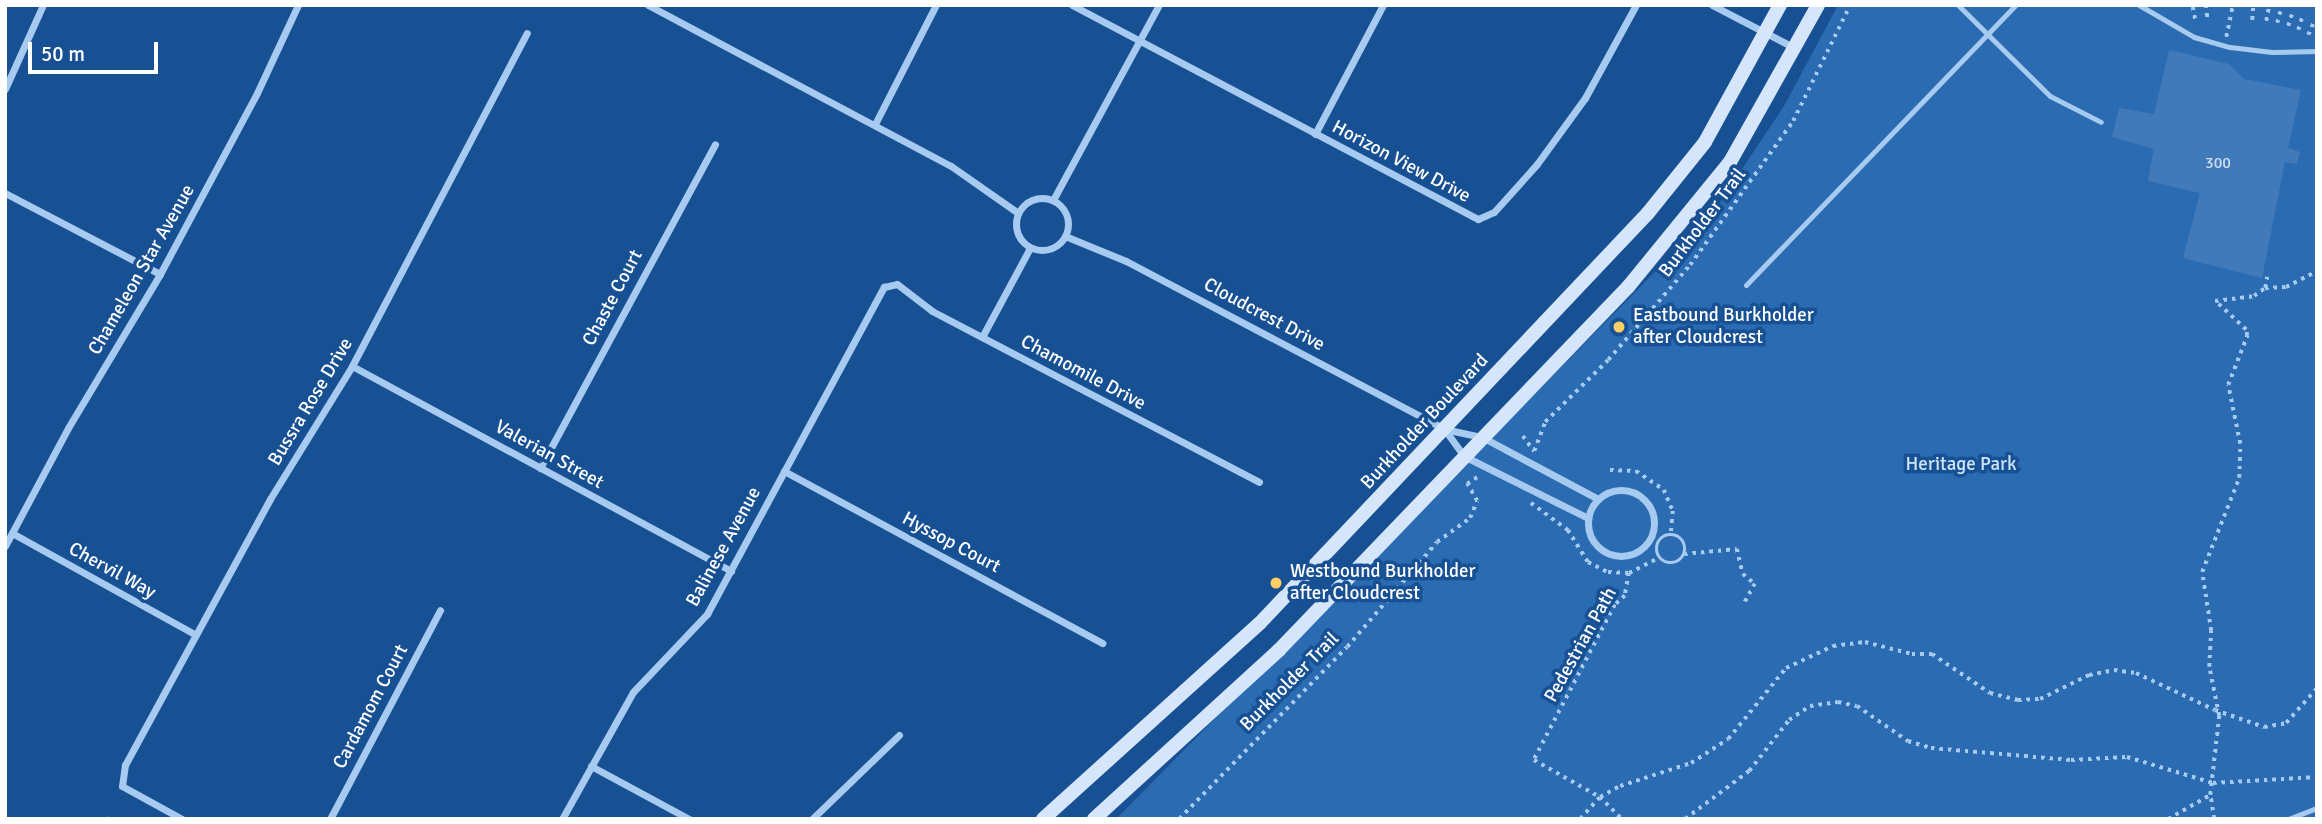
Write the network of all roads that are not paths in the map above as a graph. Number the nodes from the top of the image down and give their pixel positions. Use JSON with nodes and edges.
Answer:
{"nodes":[{"id":1,"x":43,"y":5,"type":"edge"},
{"id":2,"x":298,"y":5,"type":"edge"},
{"id":3,"x":648,"y":5,"type":"edge"},
{"id":4,"x":936,"y":5,"type":"edge"},
{"id":5,"x":1072,"y":5,"type":"edge"},
{"id":6,"x":1159,"y":5,"type":"edge"},
{"id":7,"x":1383,"y":5,"type":"edge"},
{"id":8,"x":1636,"y":5,"type":"edge"},
{"id":9,"x":1712,"y":5,"type":"edge"},
{"id":10,"x":1780,"y":5,"type":"edge"},
{"id":11,"x":1818,"y":5,"type":"edge"},
{"id":12,"x":1958,"y":5,"type":"edge"},
{"id":13,"x":2015,"y":5,"type":"edge"},
{"id":14,"x":2139,"y":5,"type":"edge"},
{"id":15,"x":527,"y":33,"type":"dead end"},
{"id":16,"x":1766,"y":33,"type":"junction"},
{"id":17,"x":1988,"y":33,"type":"junction"},
{"id":18,"x":1140,"y":42,"type":"junction"},
{"id":19,"x":1795,"y":48,"type":"junction"},
{"id":20,"x":2317,"y":51,"type":"edge"},
{"id":21,"x":5,"y":89,"type":"edge"},
{"id":22,"x":2101,"y":122,"type":"dead end"},
{"id":23,"x":875,"y":124,"type":"junction"},
{"id":24,"x":1315,"y":134,"type":"junction"},
{"id":25,"x":715,"y":144,"type":"dead end"},
{"id":26,"x":5,"y":193,"type":"edge"},
{"id":27,"x":1054,"y":200,"type":"junction"},
{"id":28,"x":1018,"y":213,"type":"junction"},
{"id":29,"x":1065,"y":236,"type":"junction"},
{"id":30,"x":1030,"y":248,"type":"junction"},
{"id":31,"x":160,"y":274,"type":"junction"},
{"id":32,"x":897,"y":284,"type":"joint"},
{"id":33,"x":1746,"y":285,"type":"dead end"},
{"id":34,"x":982,"y":337,"type":"junction"},
{"id":35,"x":352,"y":366,"type":"junction"},
{"id":36,"x":1444,"y":429,"type":"junction"},
{"id":37,"x":1482,"y":438,"type":"junction"},
{"id":38,"x":1464,"y":456,"type":"junction"},
{"id":39,"x":540,"y":468,"type":"junction"},
{"id":40,"x":784,"y":471,"type":"junction"},
{"id":41,"x":1259,"y":482,"type":"dead end"},
{"id":42,"x":1598,"y":499,"type":"junction"},
{"id":43,"x":1588,"y":518,"type":"junction"},
{"id":44,"x":12,"y":533,"type":"junction"},
{"id":45,"x":5,"y":546,"type":"edge"},
{"id":46,"x":731,"y":571,"type":"junction"},
{"id":47,"x":440,"y":610,"type":"dead end"},
{"id":48,"x":196,"y":635,"type":"junction"},
{"id":49,"x":1102,"y":643,"type":"dead end"},
{"id":50,"x":899,"y":735,"type":"dead end"},
{"id":51,"x":591,"y":766,"type":"junction"},
{"id":52,"x":2317,"y":808,"type":"edge"},
{"id":53,"x":182,"y":819,"type":"edge"},
{"id":54,"x":330,"y":819,"type":"edge"},
{"id":55,"x":562,"y":819,"type":"edge"},
{"id":56,"x":689,"y":819,"type":"edge"},
{"id":57,"x":812,"y":819,"type":"edge"},
{"id":58,"x":1043,"y":819,"type":"edge"},
{"id":59,"x":1094,"y":819,"type":"edge"},
{"id":60,"x":2288,"y":819,"type":"edge"}],
"edges":[{"from":1,"to":21,"type":"street"},
{"from":2,"to":31,"type":"street","name":"Chameleon Star Avenue"},
{"from":3,"to":23,"type":"street"},
{"from":4,"to":23,"type":"street"},
{"from":5,"to":18,"type":"street","name":"Horizon View Drive"},
{"from":6,"to":18,"type":"street"},
{"from":7,"to":24,"type":"street"},
{"from":8,"to":24,"type":"street","name":"Horizon View Drive"},
{"from":9,"to":16,"type":"street"},
{"from":10,"to":16,"type":"main road","name":"Burkholder Boulevard"},
{"from":11,"to":19,"type":"main road"},
{"from":12,"to":17,"type":"lane"},
{"from":13,"to":17,"type":"lane"},
{"from":14,"to":20,"type":"lane"},
{"from":15,"to":35,"type":"street","name":"Bussra Rose Drive"},
{"from":16,"to":19,"type":"street"},
{"from":16,"to":36,"type":"main road","name":"Burkholder Boulevard"},
{"from":17,"to":22,"type":"lane"},
{"from":17,"to":33,"type":"lane"},
{"from":18,"to":24,"type":"street","name":"Horizon View Drive"},
{"from":18,"to":27,"type":"street"},
{"from":19,"to":37,"type":"main road"},
{"from":23,"to":28,"type":"street"},
{"from":25,"to":39,"type":"street","name":"Chaste Court"},
{"from":26,"to":31,"type":"street"},
{"from":27,"to":28,"type":"street"},
{"from":27,"to":29,"type":"street"},
{"from":28,"to":30,"type":"street"},
{"from":29,"to":30,"type":"street"},
{"from":29,"to":36,"type":"street","name":"Cloudcrest Drive"},
{"from":30,"to":34,"type":"street"},
{"from":31,"to":44,"type":"street","name":"Chameleon Star Avenue"},
{"from":32,"to":34,"type":"street","name":"Chamomile Drive"},
{"from":32,"to":40,"type":"street","name":"Balinese Avenue"},
{"from":34,"to":41,"type":"street","name":"Chamomile Drive"},
{"from":35,"to":39,"type":"street","name":"Valerian Street"},
{"from":35,"to":48,"type":"street","name":"Bussra Rose Drive"},
{"from":36,"to":37,"type":"street","name":"Cloudcrest Drive"},
{"from":36,"to":38,"type":"street","name":"Cloudcrest Drive"},
{"from":36,"to":58,"type":"main road","name":"Burkholder Boulevard"},
{"from":37,"to":38,"type":"main road"},
{"from":37,"to":42,"type":"street","name":"Cloudcrest Drive"},
{"from":38,"to":43,"type":"street","name":"Cloudcrest Drive"},
{"from":38,"to":59,"type":"main road"},
{"from":39,"to":46,"type":"street","name":"Valerian Street"},
{"from":40,"to":46,"type":"street","name":"Balinese Avenue"},
{"from":40,"to":49,"type":"street","name":"Hyssop Court"},
{"from":42,"to":43,"type":"street"},
{"from":42,"to":43,"type":"street"},
{"from":44,"to":45,"type":"street","name":"Chameleon Star Avenue"},
{"from":44,"to":48,"type":"street","name":"Chervil Way"},
{"from":46,"to":51,"type":"street","name":"Balinese Avenue"},
{"from":47,"to":54,"type":"street","name":"Cardamom Court"},
{"from":48,"to":53,"type":"street","name":"Bussra Rose Drive"},
{"from":50,"to":57,"type":"street"},
{"from":51,"to":55,"type":"street","name":"Balinese Avenue"},
{"from":51,"to":56,"type":"street"},
{"from":52,"to":60,"type":"lane"}]}
